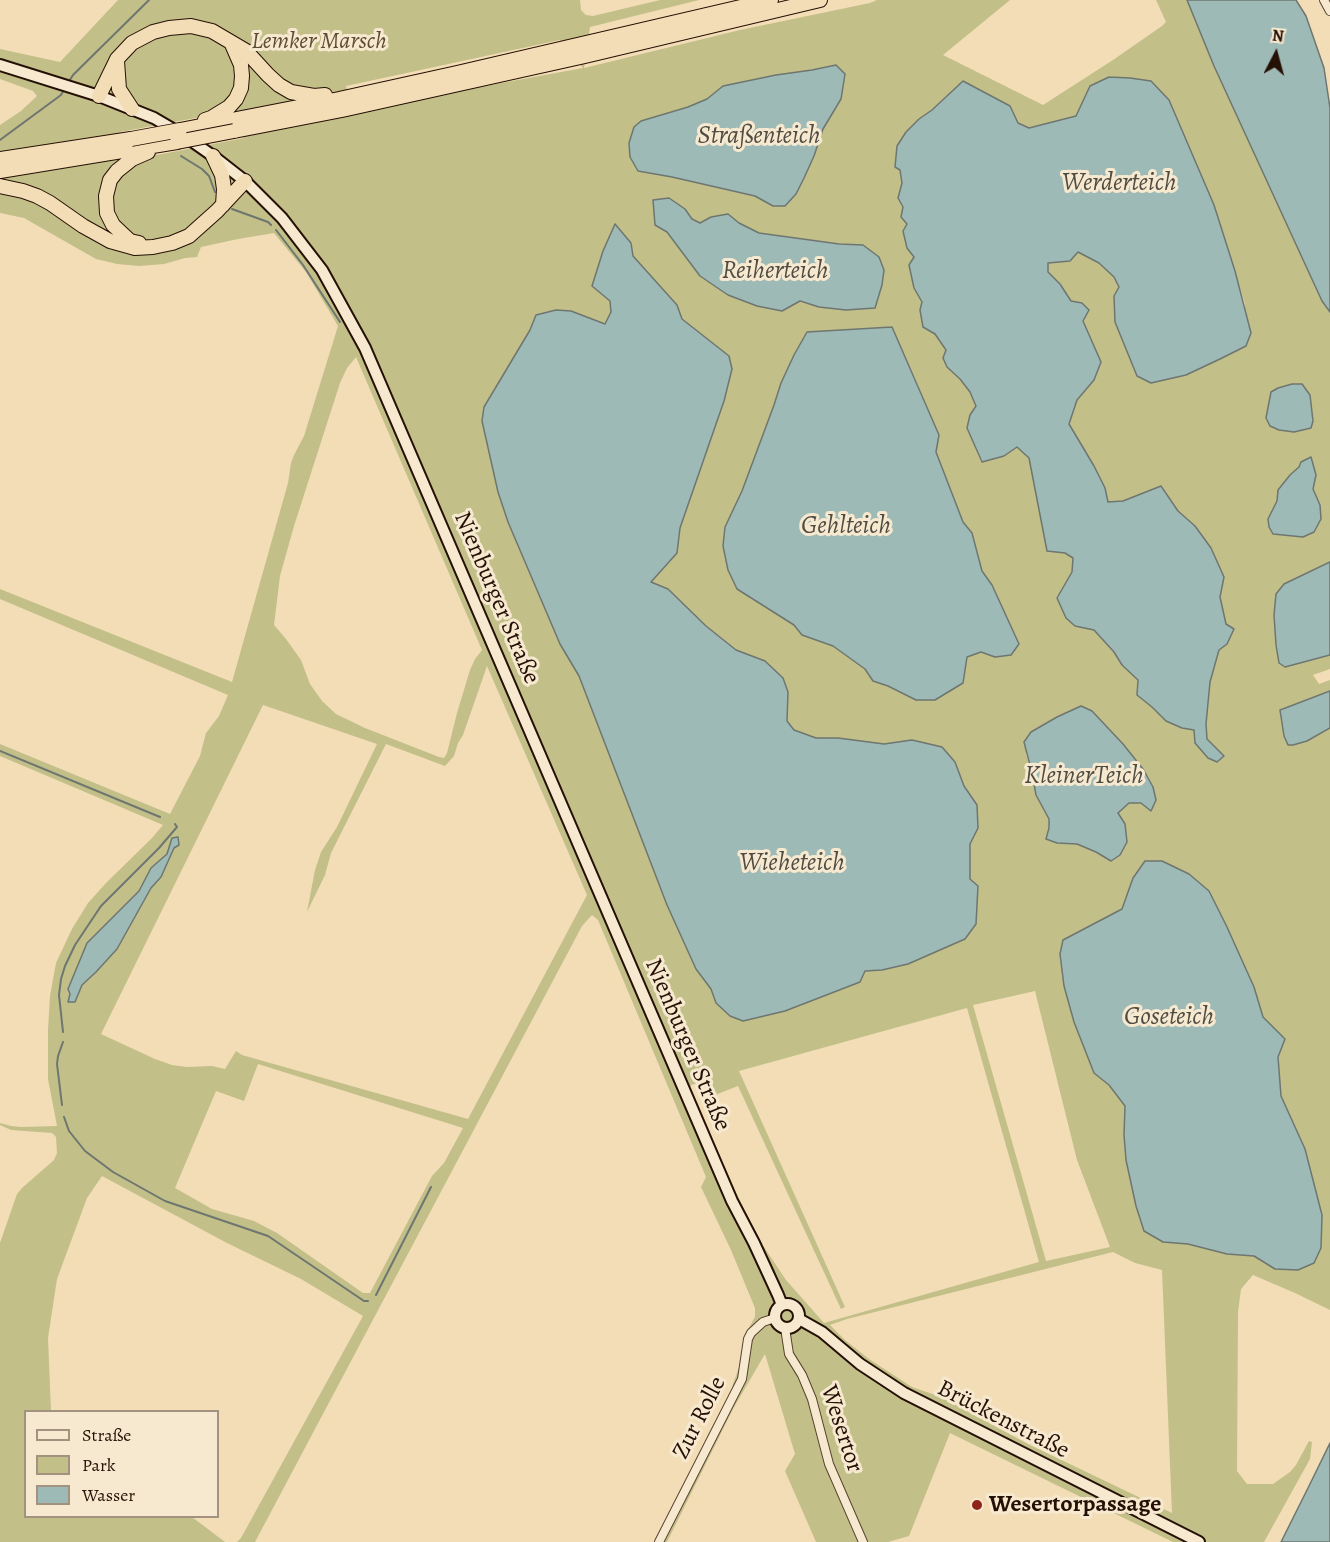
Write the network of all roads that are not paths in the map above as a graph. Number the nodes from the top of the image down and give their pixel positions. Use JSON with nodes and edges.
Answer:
{"nodes":[{"id":1,"x":771,"y":0,"type":"edge"},
{"id":2,"x":820,"y":0,"type":"edge"},
{"id":3,"x":1324,"y":0,"type":"edge"},
{"id":4,"x":1330,"y":11,"type":"edge"},
{"id":5,"x":230,"y":40,"type":"junction"},
{"id":6,"x":583,"y":51,"type":"junction"},
{"id":7,"x":117,"y":59,"type":"junction"},
{"id":8,"x":0,"y":65,"type":"edge"},
{"id":9,"x":99,"y":96,"type":"junction"},
{"id":10,"x":340,"y":101,"type":"junction"},
{"id":11,"x":132,"y":109,"type":"junction"},
{"id":12,"x":215,"y":120,"type":"junction"},
{"id":13,"x":178,"y":136,"type":"junction"},
{"id":14,"x":148,"y":149,"type":"junction"},
{"id":15,"x":213,"y":156,"type":"junction"},
{"id":16,"x":0,"y":159,"type":"edge"},
{"id":17,"x":0,"y":171,"type":"edge"},
{"id":18,"x":245,"y":181,"type":"junction"},
{"id":19,"x":0,"y":186,"type":"edge"},
{"id":20,"x":222,"y":205,"type":"junction"},
{"id":21,"x":153,"y":247,"type":"junction"},
{"id":22,"x":782,"y":1305,"type":"junction"},
{"id":23,"x":775,"y":1318,"type":"junction"},
{"id":24,"x":799,"y":1319,"type":"junction"},
{"id":25,"x":785,"y":1328,"type":"junction"},
{"id":26,"x":1192,"y":1541,"type":"edge"},
{"id":27,"x":659,"y":1542,"type":"edge"},
{"id":28,"x":863,"y":1542,"type":"edge"}],
"edges":[{"from":1,"to":6,"type":"highway"},
{"from":2,"to":6,"type":"highway"},
{"from":3,"to":4,"type":"street"},
{"from":5,"to":7,"type":"highway"},
{"from":5,"to":10,"type":"highway"},
{"from":5,"to":12,"type":"highway"},
{"from":6,"to":10,"type":"highway"},
{"from":6,"to":10,"type":"highway"},
{"from":7,"to":9,"type":"highway"},
{"from":7,"to":11,"type":"highway"},
{"from":8,"to":9,"type":"street","name":"Nienburger Straße"},
{"from":9,"to":11,"type":"street","name":"Nienburger Straße"},
{"from":10,"to":12,"type":"highway"},
{"from":10,"to":13,"type":"highway","bridge":true},
{"from":11,"to":15,"type":"street","name":"Nienburger Straße"},
{"from":12,"to":13,"type":"highway"},
{"from":13,"to":14,"type":"highway"},
{"from":13,"to":16,"type":"highway","bridge":true},
{"from":14,"to":17,"type":"highway"},
{"from":14,"to":21,"type":"highway"},
{"from":15,"to":18,"type":"street","name":"Nienburger Straße"},
{"from":15,"to":20,"type":"highway"},
{"from":18,"to":20,"type":"highway"},
{"from":18,"to":22,"type":"street","name":"Nienburger Straße"},
{"from":19,"to":21,"type":"highway"},
{"from":20,"to":21,"type":"highway"},
{"from":22,"to":23,"type":"street"},
{"from":22,"to":24,"type":"street"},
{"from":23,"to":25,"type":"street"},
{"from":23,"to":27,"type":"street","name":"Zur Rolle"},
{"from":24,"to":25,"type":"street"},
{"from":24,"to":26,"type":"street","name":"Brückenstraße"},
{"from":25,"to":28,"type":"street","name":"Wesertor"}]}
